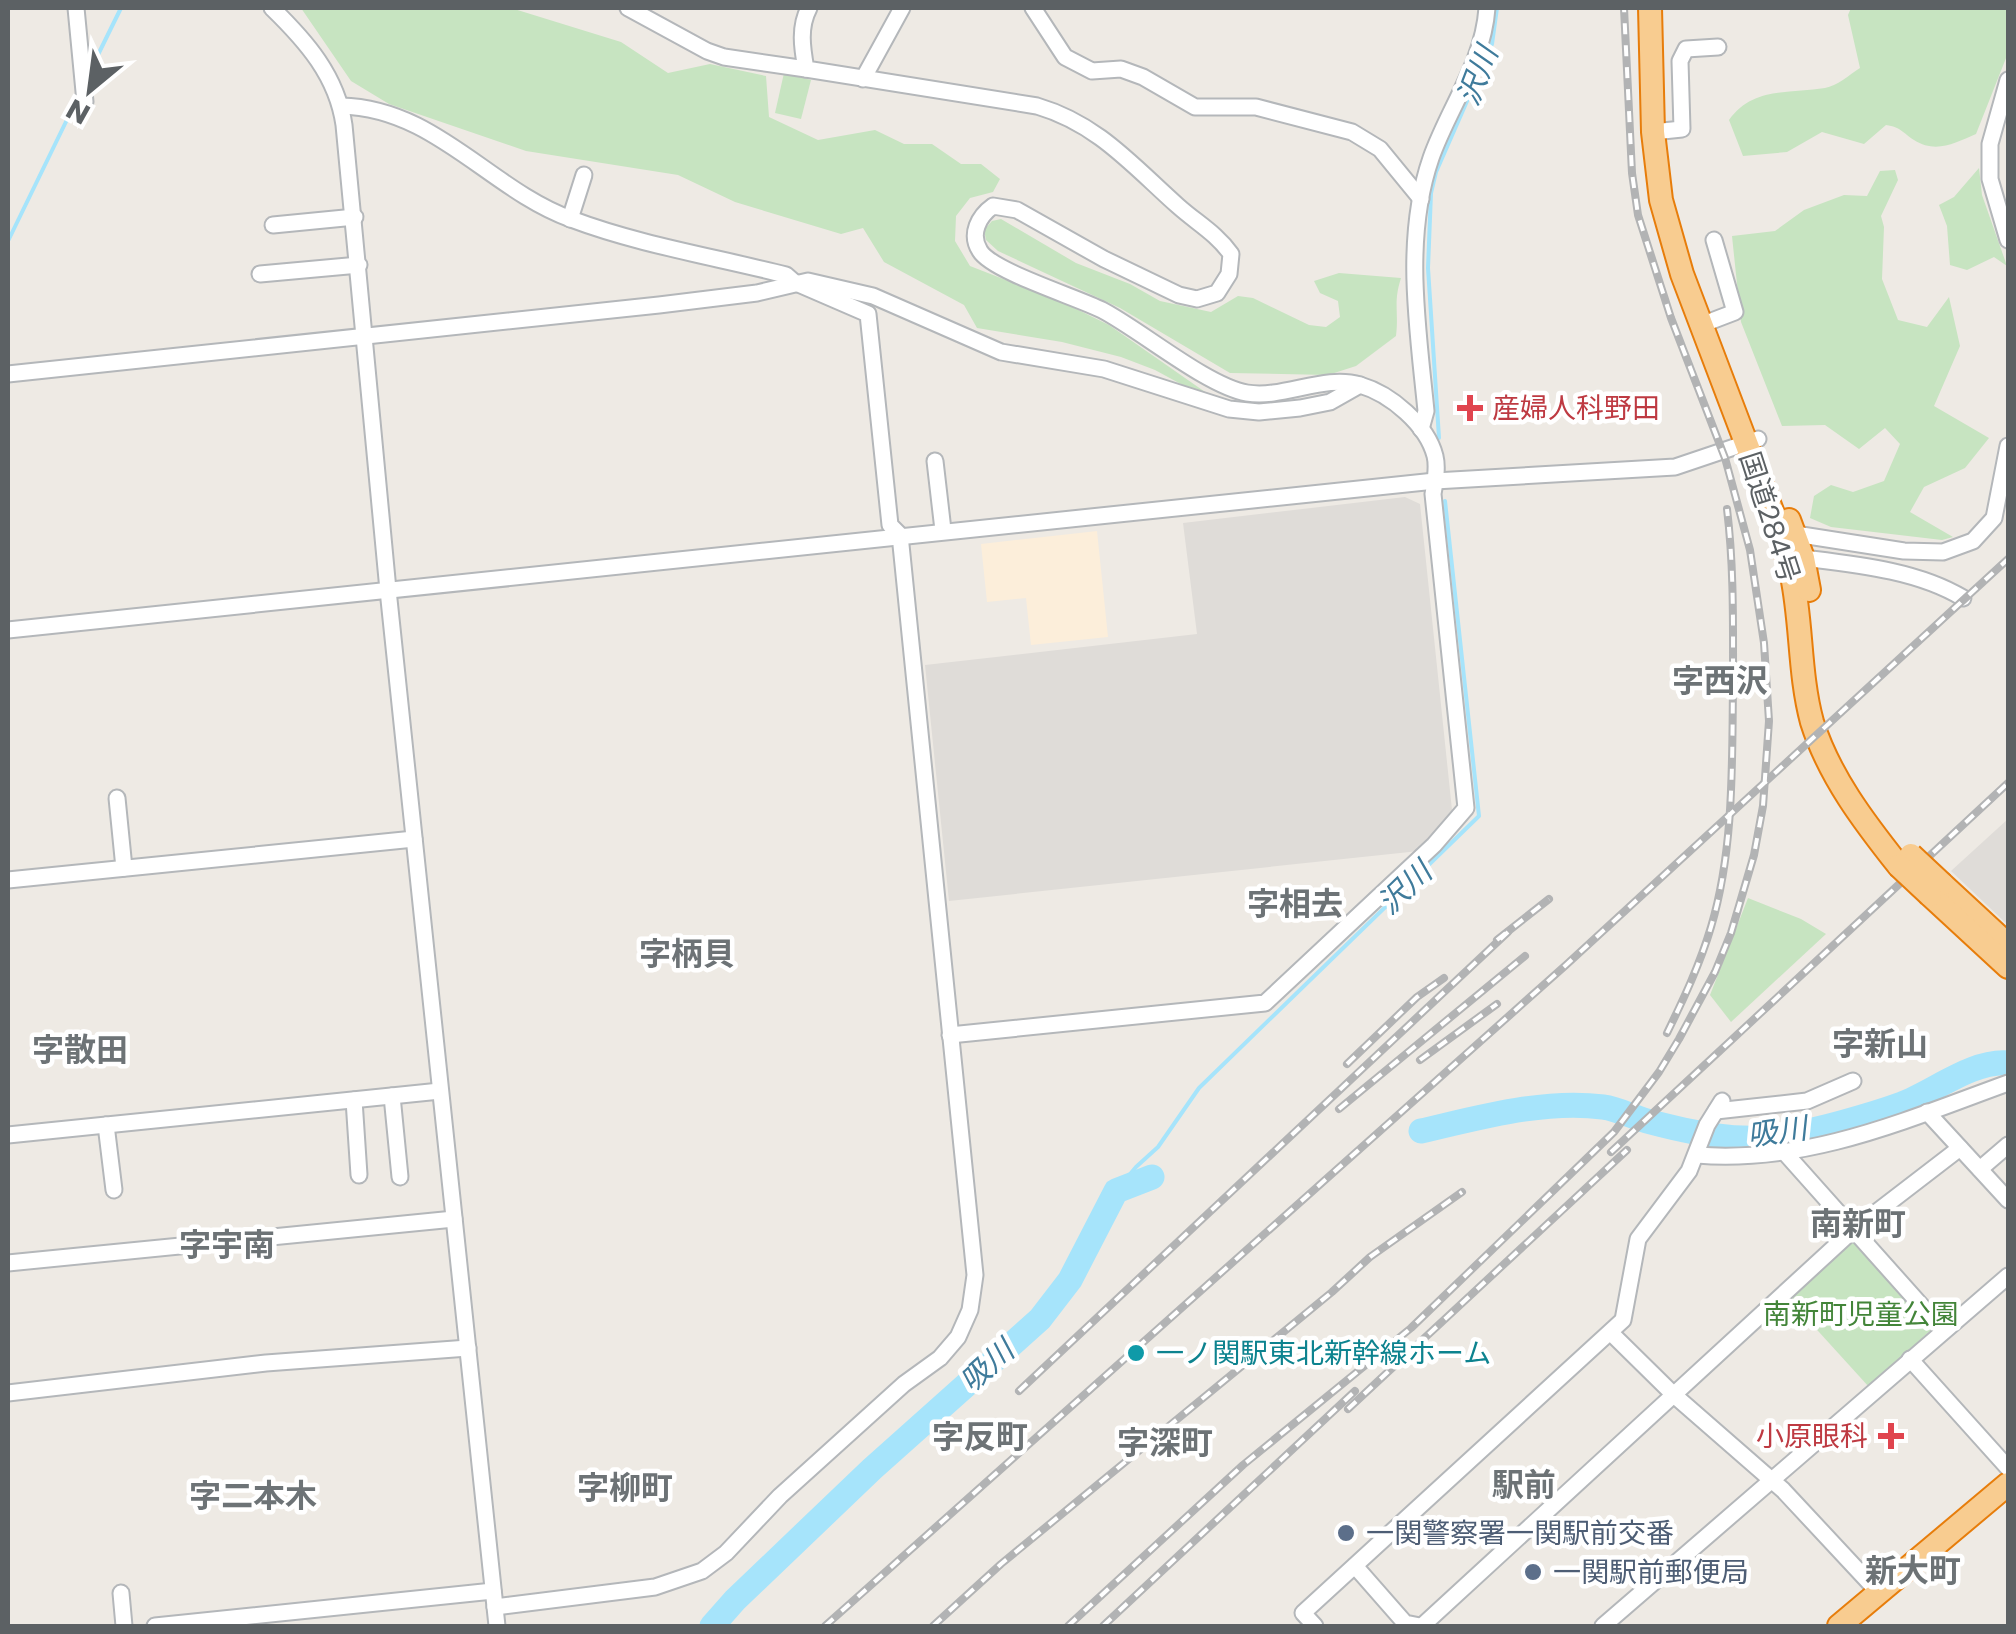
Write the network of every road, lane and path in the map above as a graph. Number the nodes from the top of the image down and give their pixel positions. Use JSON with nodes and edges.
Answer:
{"nodes":[{"id":1,"x":76,"y":8,"type":"edge"},
{"id":2,"x":272,"y":8,"type":"edge"},
{"id":3,"x":628,"y":8,"type":"edge"},
{"id":4,"x":809,"y":8,"type":"edge"},
{"id":5,"x":902,"y":8,"type":"edge"},
{"id":6,"x":1033,"y":8,"type":"edge"},
{"id":7,"x":1486,"y":8,"type":"edge"},
{"id":8,"x":1650,"y":8,"type":"edge"},
{"id":9,"x":1661,"y":8,"type":"edge"},
{"id":10,"x":1718,"y":47,"type":"dead end"},
{"id":11,"x":806,"y":68,"type":"junction"},
{"id":12,"x":863,"y":79,"type":"junction"},
{"id":13,"x":2008,"y":80,"type":"edge"},
{"id":14,"x":85,"y":102,"type":"dead end"},
{"id":15,"x":342,"y":106,"type":"junction"},
{"id":16,"x":1659,"y":132,"type":"junction"},
{"id":17,"x":584,"y":174,"type":"dead end"},
{"id":18,"x":1422,"y":199,"type":"junction"},
{"id":19,"x":355,"y":217,"type":"junction"},
{"id":20,"x":570,"y":219,"type":"junction"},
{"id":21,"x":272,"y":225,"type":"dead end"},
{"id":22,"x":1714,"y":240,"type":"dead end"},
{"id":23,"x":2008,"y":240,"type":"edge"},
{"id":24,"x":359,"y":266,"type":"junction"},
{"id":25,"x":260,"y":274,"type":"dead end"},
{"id":26,"x":794,"y":282,"type":"junction"},
{"id":27,"x":1708,"y":323,"type":"junction"},
{"id":28,"x":365,"y":334,"type":"junction"},
{"id":29,"x":8,"y":374,"type":"edge"},
{"id":30,"x":1360,"y":385,"type":"junction"},
{"id":31,"x":1421,"y":429,"type":"junction"},
{"id":32,"x":1752,"y":440,"type":"junction"},
{"id":33,"x":2008,"y":446,"type":"edge"},
{"id":34,"x":935,"y":461,"type":"dead end"},
{"id":35,"x":1435,"y":480,"type":"junction"},
{"id":36,"x":2008,"y":506,"type":"edge"},
{"id":37,"x":1994,"y":518,"type":"junction"},
{"id":38,"x":943,"y":530,"type":"junction"},
{"id":39,"x":900,"y":535,"type":"junction"},
{"id":40,"x":1791,"y":545,"type":"junction"},
{"id":41,"x":388,"y":590,"type":"junction"},
{"id":42,"x":1964,"y":598,"type":"dead end"},
{"id":43,"x":8,"y":630,"type":"edge"},
{"id":44,"x":118,"y":798,"type":"dead end"},
{"id":45,"x":414,"y":839,"type":"junction"},
{"id":46,"x":124,"y":868,"type":"junction"},
{"id":47,"x":8,"y":880,"type":"edge"},
{"id":48,"x":1936,"y":890,"type":"junction"},
{"id":49,"x":2008,"y":946,"type":"edge"},
{"id":50,"x":2008,"y":967,"type":"edge"},
{"id":51,"x":950,"y":1035,"type":"junction"},
{"id":52,"x":1852,"y":1082,"type":"dead end"},
{"id":53,"x":2008,"y":1084,"type":"edge"},
{"id":54,"x":440,"y":1091,"type":"junction"},
{"id":55,"x":392,"y":1096,"type":"junction"},
{"id":56,"x":354,"y":1100,"type":"junction"},
{"id":57,"x":1927,"y":1112,"type":"junction"},
{"id":58,"x":106,"y":1125,"type":"junction"},
{"id":59,"x":8,"y":1135,"type":"edge"},
{"id":60,"x":2008,"y":1144,"type":"edge"},
{"id":61,"x":1960,"y":1148,"type":"junction"},
{"id":62,"x":1698,"y":1152,"type":"junction"},
{"id":63,"x":1786,"y":1154,"type":"junction"},
{"id":64,"x":1980,"y":1168,"type":"junction"},
{"id":65,"x":359,"y":1175,"type":"dead end"},
{"id":66,"x":400,"y":1176,"type":"dead end"},
{"id":67,"x":114,"y":1190,"type":"dead end"},
{"id":68,"x":2008,"y":1200,"type":"edge"},
{"id":69,"x":454,"y":1219,"type":"junction"},
{"id":70,"x":1852,"y":1230,"type":"junction"},
{"id":71,"x":8,"y":1263,"type":"edge"},
{"id":72,"x":2008,"y":1276,"type":"edge"},
{"id":73,"x":1943,"y":1330,"type":"junction"},
{"id":74,"x":1611,"y":1333,"type":"junction"},
{"id":75,"x":468,"y":1348,"type":"junction"},
{"id":76,"x":1910,"y":1359,"type":"junction"},
{"id":77,"x":8,"y":1393,"type":"edge"},
{"id":78,"x":1674,"y":1395,"type":"junction"},
{"id":79,"x":2008,"y":1468,"type":"edge"},
{"id":80,"x":1772,"y":1480,"type":"junction"},
{"id":81,"x":2008,"y":1484,"type":"edge"},
{"id":82,"x":1354,"y":1566,"type":"junction"},
{"id":83,"x":121,"y":1593,"type":"dead end"},
{"id":84,"x":1880,"y":1593,"type":"junction"},
{"id":85,"x":494,"y":1599,"type":"junction"},
{"id":86,"x":124,"y":1626,"type":"edge"},
{"id":87,"x":155,"y":1626,"type":"edge"},
{"id":88,"x":497,"y":1626,"type":"edge"},
{"id":89,"x":1315,"y":1626,"type":"edge"},
{"id":90,"x":1412,"y":1626,"type":"edge"},
{"id":91,"x":1603,"y":1626,"type":"edge"},
{"id":92,"x":1841,"y":1626,"type":"edge"}],
"edges":[{"from":1,"to":14,"type":"street"},
{"from":2,"to":15,"type":"street"},
{"from":3,"to":11,"type":"street"},
{"from":4,"to":11,"type":"street"},
{"from":5,"to":12,"type":"street"},
{"from":6,"to":18,"type":"street"},
{"from":7,"to":18,"type":"street"},
{"from":8,"to":16,"type":"highway","name":"国道284号"},
{"from":9,"to":16,"type":"highway","name":"国道284号"},
{"from":10,"to":16,"type":"street"},
{"from":11,"to":12,"type":"street"},
{"from":12,"to":30,"type":"street"},
{"from":13,"to":23,"type":"street"},
{"from":15,"to":19,"type":"street"},
{"from":15,"to":20,"type":"street"},
{"from":16,"to":27,"type":"highway","name":"国道284号"},
{"from":17,"to":20,"type":"street"},
{"from":18,"to":31,"type":"street"},
{"from":19,"to":21,"type":"street"},
{"from":19,"to":24,"type":"street"},
{"from":20,"to":26,"type":"street"},
{"from":22,"to":27,"type":"street"},
{"from":24,"to":25,"type":"street"},
{"from":24,"to":28,"type":"street"},
{"from":26,"to":28,"type":"street"},
{"from":26,"to":30,"type":"street"},
{"from":26,"to":39,"type":"street"},
{"from":27,"to":32,"type":"highway","name":"国道284号"},
{"from":28,"to":29,"type":"street"},
{"from":28,"to":41,"type":"street"},
{"from":30,"to":31,"type":"street"},
{"from":31,"to":35,"type":"street"},
{"from":32,"to":35,"type":"street"},
{"from":32,"to":40,"type":"highway","name":"国道284号"},
{"from":33,"to":37,"type":"street"},
{"from":34,"to":38,"type":"street"},
{"from":35,"to":38,"type":"street"},
{"from":35,"to":51,"type":"street"},
{"from":36,"to":37,"type":"street"},
{"from":37,"to":40,"type":"street"},
{"from":38,"to":39,"type":"street"},
{"from":39,"to":41,"type":"street"},
{"from":39,"to":51,"type":"street"},
{"from":40,"to":42,"type":"street"},
{"from":40,"to":48,"type":"highway","name":"国道284号","bridge":true},
{"from":41,"to":43,"type":"street"},
{"from":41,"to":45,"type":"street"},
{"from":44,"to":46,"type":"street"},
{"from":45,"to":46,"type":"street"},
{"from":45,"to":54,"type":"street"},
{"from":46,"to":47,"type":"street"},
{"from":48,"to":49,"type":"highway","name":"国道284号"},
{"from":48,"to":50,"type":"highway","name":"国道284号"},
{"from":51,"to":85,"type":"street"},
{"from":52,"to":62,"type":"street"},
{"from":53,"to":57,"type":"street"},
{"from":54,"to":55,"type":"street"},
{"from":54,"to":69,"type":"street"},
{"from":55,"to":56,"type":"street"},
{"from":55,"to":66,"type":"street"},
{"from":56,"to":58,"type":"street"},
{"from":56,"to":65,"type":"street"},
{"from":57,"to":61,"type":"street"},
{"from":57,"to":63,"type":"street"},
{"from":58,"to":59,"type":"street"},
{"from":58,"to":67,"type":"street"},
{"from":60,"to":64,"type":"street"},
{"from":61,"to":64,"type":"street"},
{"from":61,"to":70,"type":"street"},
{"from":62,"to":63,"type":"street"},
{"from":62,"to":74,"type":"street"},
{"from":63,"to":70,"type":"street"},
{"from":64,"to":68,"type":"street"},
{"from":69,"to":71,"type":"street"},
{"from":69,"to":75,"type":"street"},
{"from":70,"to":73,"type":"street"},
{"from":70,"to":78,"type":"street"},
{"from":72,"to":73,"type":"street"},
{"from":73,"to":76,"type":"street"},
{"from":74,"to":78,"type":"street"},
{"from":74,"to":82,"type":"street"},
{"from":75,"to":77,"type":"street"},
{"from":75,"to":85,"type":"street"},
{"from":76,"to":79,"type":"street"},
{"from":76,"to":80,"type":"street"},
{"from":78,"to":80,"type":"street"},
{"from":78,"to":90,"type":"street"},
{"from":80,"to":84,"type":"street"},
{"from":80,"to":91,"type":"street"},
{"from":81,"to":84,"type":"highway"},
{"from":82,"to":89,"type":"street"},
{"from":82,"to":90,"type":"street"},
{"from":83,"to":86,"type":"street"},
{"from":84,"to":92,"type":"highway"},
{"from":85,"to":87,"type":"street"},
{"from":85,"to":88,"type":"street"}]}
